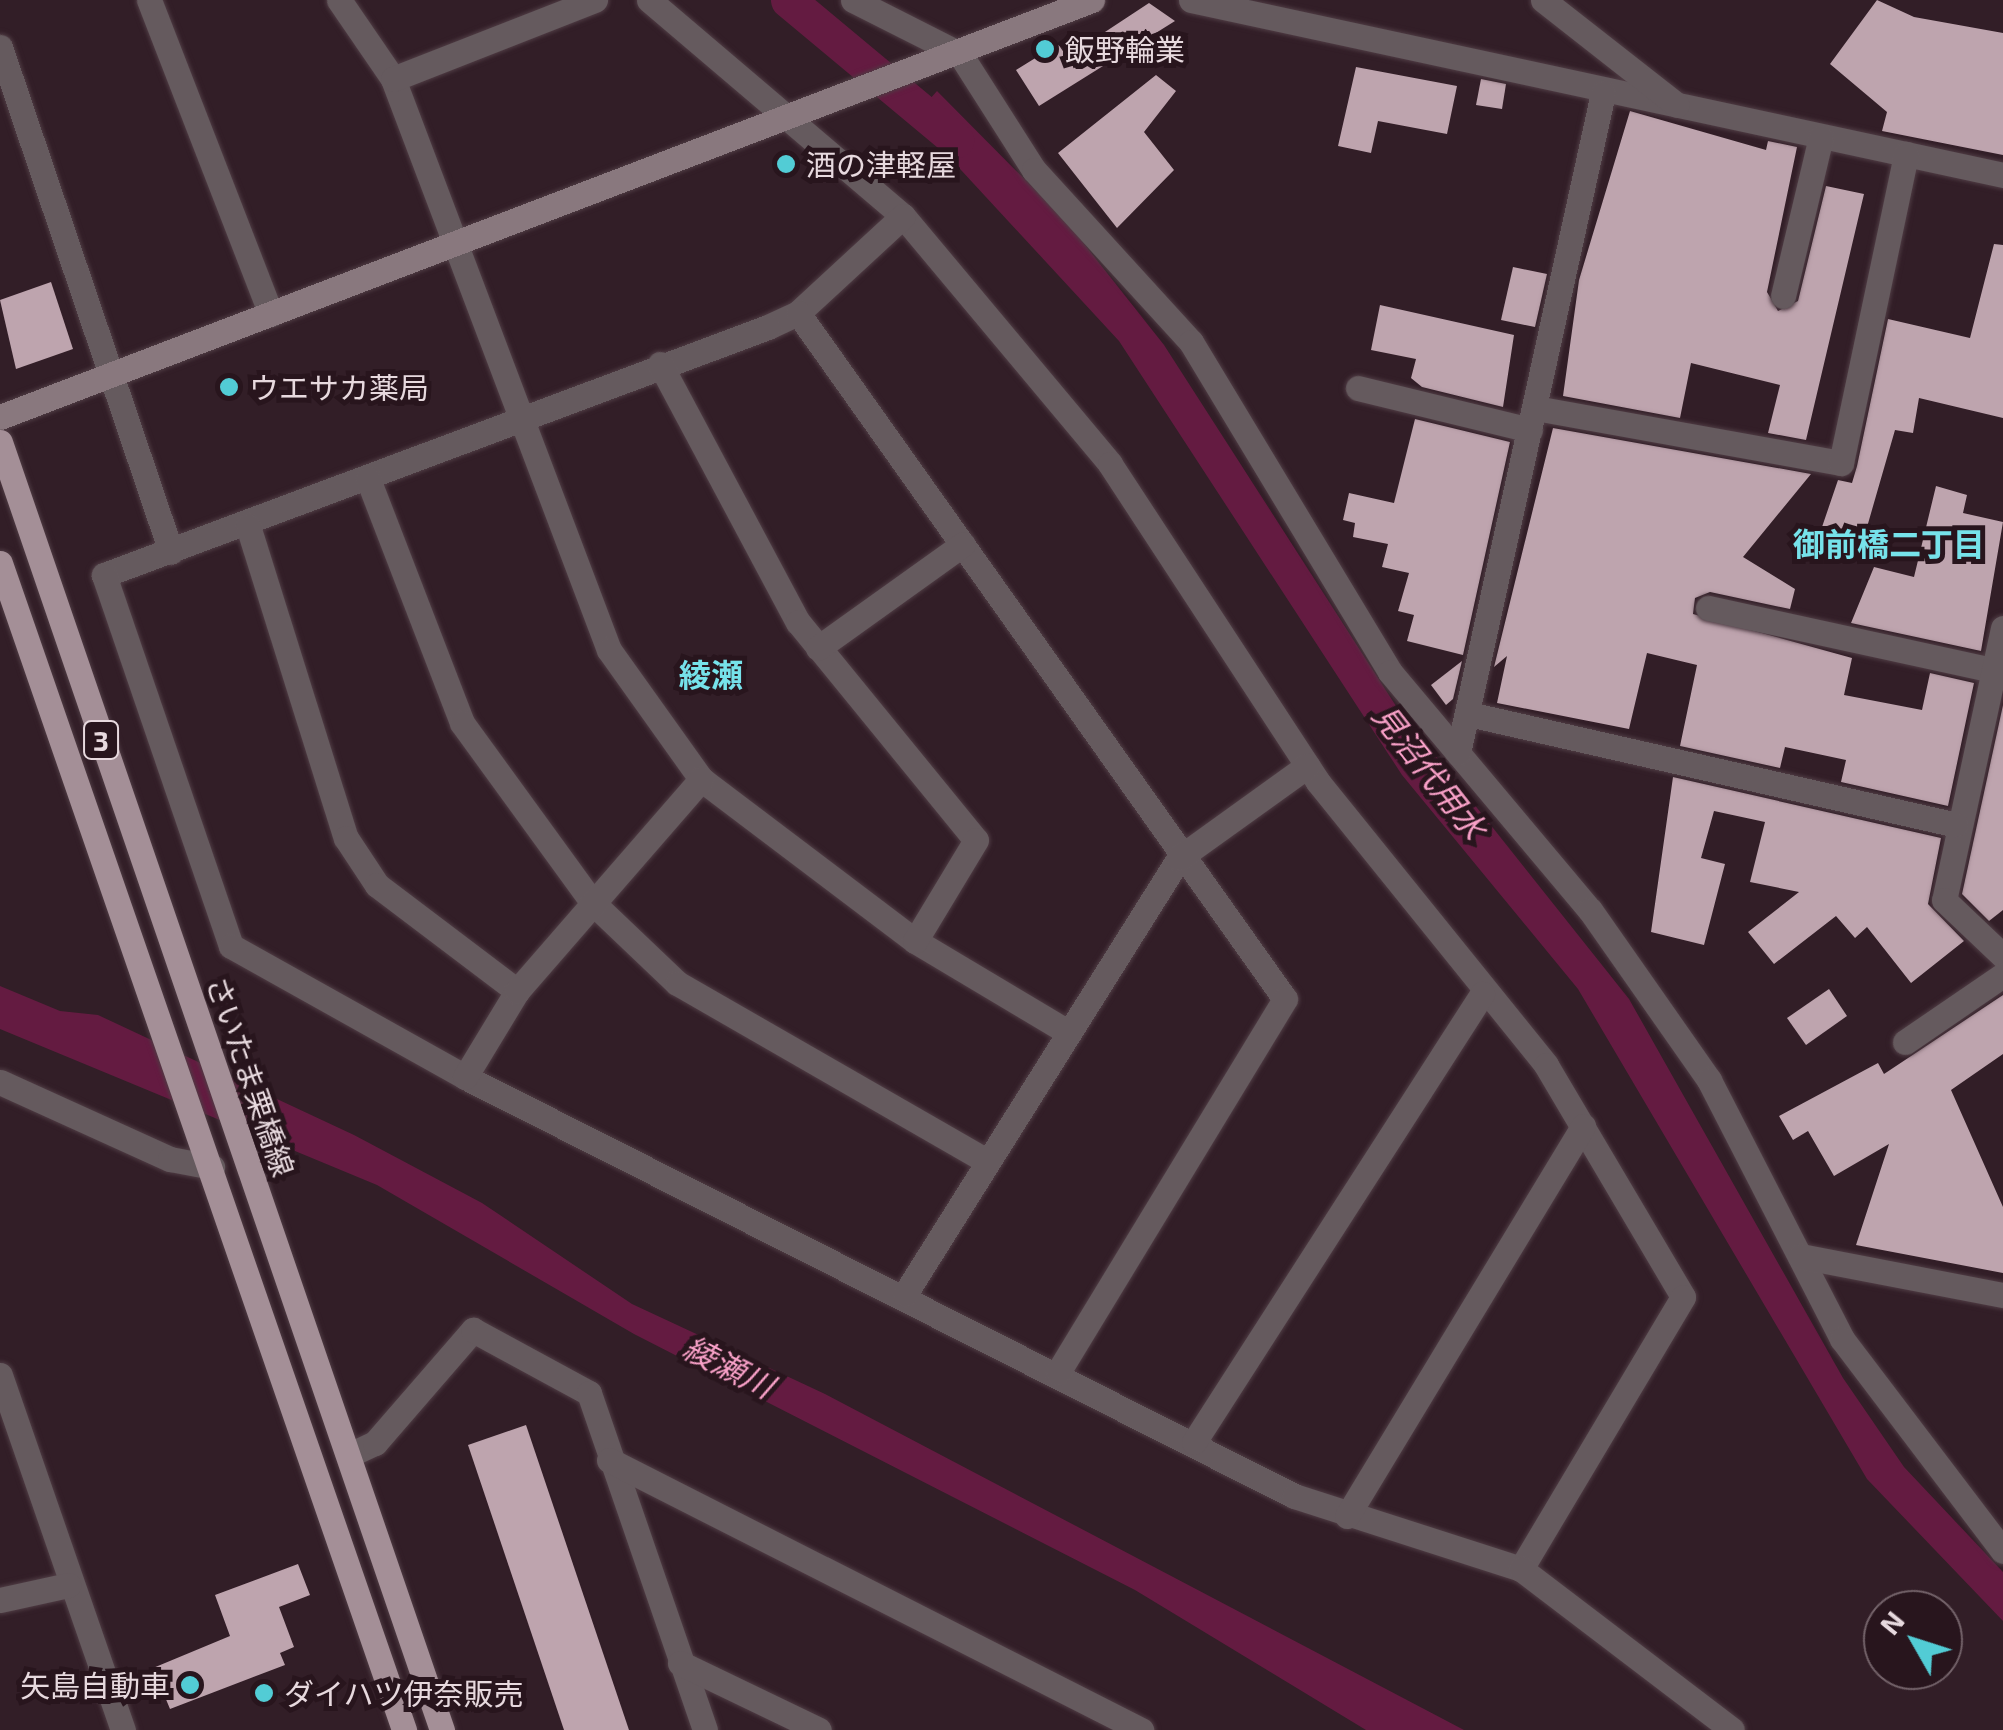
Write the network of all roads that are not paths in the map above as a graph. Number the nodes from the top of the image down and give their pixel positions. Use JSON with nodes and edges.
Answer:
{"nodes":[{"id":1,"x":148,"y":0,"type":"edge"},
{"id":2,"x":339,"y":0,"type":"edge"},
{"id":3,"x":595,"y":0,"type":"edge"},
{"id":4,"x":649,"y":0,"type":"edge"},
{"id":5,"x":853,"y":0,"type":"edge"},
{"id":6,"x":1092,"y":0,"type":"edge"},
{"id":7,"x":1191,"y":0,"type":"edge"},
{"id":8,"x":1543,"y":0,"type":"edge"},
{"id":9,"x":0,"y":47,"type":"edge"},
{"id":10,"x":960,"y":54,"type":"junction"},
{"id":11,"x":393,"y":79,"type":"junction"},
{"id":12,"x":1603,"y":93,"type":"junction"},
{"id":13,"x":1685,"y":111,"type":"junction"},
{"id":14,"x":794,"y":116,"type":"junction"},
{"id":15,"x":1821,"y":137,"type":"junction"},
{"id":16,"x":1906,"y":154,"type":"junction"},
{"id":17,"x":2003,"y":175,"type":"edge"},
{"id":18,"x":903,"y":216,"type":"junction"},
{"id":19,"x":454,"y":245,"type":"junction"},
{"id":20,"x":1783,"y":296,"type":"dead end"},
{"id":21,"x":798,"y":312,"type":"junction"},
{"id":22,"x":271,"y":314,"type":"junction"},
{"id":23,"x":660,"y":364,"type":"junction"},
{"id":24,"x":111,"y":374,"type":"junction"},
{"id":25,"x":1358,"y":388,"type":"dead end"},
{"id":26,"x":0,"y":416,"type":"edge"},
{"id":27,"x":1533,"y":419,"type":"junction"},
{"id":28,"x":515,"y":422,"type":"junction"},
{"id":29,"x":0,"y":442,"type":"edge"},
{"id":30,"x":368,"y":479,"type":"junction"},
{"id":31,"x":248,"y":526,"type":"junction"},
{"id":32,"x":963,"y":544,"type":"junction"},
{"id":33,"x":171,"y":552,"type":"junction"},
{"id":34,"x":0,"y":564,"type":"edge"},
{"id":35,"x":1708,"y":608,"type":"dead end"},
{"id":36,"x":2003,"y":628,"type":"edge"},
{"id":37,"x":818,"y":648,"type":"junction"},
{"id":38,"x":1992,"y":670,"type":"junction"},
{"id":39,"x":1473,"y":715,"type":"junction"},
{"id":40,"x":1458,"y":753,"type":"junction"},
{"id":41,"x":1307,"y":766,"type":"junction"},
{"id":42,"x":701,"y":779,"type":"junction"},
{"id":43,"x":1956,"y":825,"type":"junction"},
{"id":44,"x":1179,"y":858,"type":"junction"},
{"id":45,"x":593,"y":902,"type":"junction"},
{"id":46,"x":915,"y":941,"type":"junction"},
{"id":47,"x":2003,"y":956,"type":"edge"},
{"id":48,"x":2003,"y":974,"type":"edge"},
{"id":49,"x":516,"y":991,"type":"junction"},
{"id":50,"x":1482,"y":994,"type":"junction"},
{"id":51,"x":1066,"y":1032,"type":"junction"},
{"id":52,"x":1905,"y":1042,"type":"dead end"},
{"id":53,"x":465,"y":1077,"type":"junction"},
{"id":54,"x":0,"y":1082,"type":"edge"},
{"id":55,"x":1583,"y":1126,"type":"junction"},
{"id":56,"x":208,"y":1156,"type":"junction"},
{"id":57,"x":986,"y":1161,"type":"junction"},
{"id":58,"x":1800,"y":1256,"type":"junction"},
{"id":59,"x":905,"y":1294,"type":"junction"},
{"id":60,"x":2003,"y":1295,"type":"edge"},
{"id":61,"x":1058,"y":1372,"type":"junction"},
{"id":62,"x":0,"y":1375,"type":"edge"},
{"id":63,"x":1194,"y":1442,"type":"junction"},
{"id":64,"x":348,"y":1455,"type":"junction"},
{"id":65,"x":609,"y":1460,"type":"junction"},
{"id":66,"x":1347,"y":1516,"type":"junction"},
{"id":67,"x":2003,"y":1550,"type":"edge"},
{"id":68,"x":1521,"y":1570,"type":"junction"},
{"id":69,"x":68,"y":1585,"type":"junction"},
{"id":70,"x":0,"y":1600,"type":"edge"},
{"id":71,"x":680,"y":1663,"type":"junction"},
{"id":72,"x":123,"y":1730,"type":"edge"},
{"id":73,"x":404,"y":1730,"type":"edge"},
{"id":74,"x":442,"y":1730,"type":"edge"},
{"id":75,"x":705,"y":1730,"type":"edge"},
{"id":76,"x":819,"y":1730,"type":"edge"},
{"id":77,"x":1141,"y":1730,"type":"edge"},
{"id":78,"x":1732,"y":1730,"type":"edge"}],
"edges":[{"from":1,"to":22,"type":"street"},
{"from":2,"to":11,"type":"street"},
{"from":3,"to":11,"type":"street"},
{"from":4,"to":14,"type":"street"},
{"from":5,"to":10,"type":"street"},
{"from":6,"to":10,"type":"street"},
{"from":7,"to":12,"type":"street"},
{"from":8,"to":13,"type":"street"},
{"from":9,"to":24,"type":"street"},
{"from":10,"to":14,"type":"street"},
{"from":10,"to":40,"type":"street"},
{"from":11,"to":19,"type":"street"},
{"from":12,"to":13,"type":"street"},
{"from":12,"to":27,"type":"street"},
{"from":13,"to":15,"type":"street"},
{"from":14,"to":18,"type":"street"},
{"from":14,"to":19,"type":"street"},
{"from":15,"to":16,"type":"street"},
{"from":15,"to":20,"type":"street"},
{"from":16,"to":17,"type":"street"},
{"from":16,"to":27,"type":"street"},
{"from":18,"to":21,"type":"street"},
{"from":18,"to":41,"type":"street"},
{"from":19,"to":22,"type":"street"},
{"from":19,"to":28,"type":"street"},
{"from":21,"to":23,"type":"street"},
{"from":21,"to":32,"type":"street"},
{"from":22,"to":24,"type":"street"},
{"from":23,"to":28,"type":"street"},
{"from":23,"to":37,"type":"street"},
{"from":24,"to":26,"type":"street"},
{"from":24,"to":33,"type":"street"},
{"from":25,"to":27,"type":"street"},
{"from":27,"to":39,"type":"street"},
{"from":28,"to":30,"type":"street"},
{"from":28,"to":42,"type":"street"},
{"from":29,"to":64,"type":"main road","name":"さいたま栗橋線","number":"3"},
{"from":30,"to":31,"type":"street"},
{"from":30,"to":45,"type":"street"},
{"from":31,"to":33,"type":"street"},
{"from":31,"to":49,"type":"street"},
{"from":32,"to":37,"type":"street"},
{"from":32,"to":44,"type":"street"},
{"from":33,"to":53,"type":"street"},
{"from":34,"to":56,"type":"main road","number":"3"},
{"from":35,"to":38,"type":"street"},
{"from":36,"to":38,"type":"street"},
{"from":37,"to":46,"type":"street"},
{"from":38,"to":43,"type":"street"},
{"from":39,"to":40,"type":"street"},
{"from":39,"to":43,"type":"street"},
{"from":40,"to":58,"type":"street"},
{"from":41,"to":44,"type":"street"},
{"from":41,"to":50,"type":"street"},
{"from":42,"to":45,"type":"street"},
{"from":42,"to":46,"type":"street"},
{"from":43,"to":47,"type":"street"},
{"from":44,"to":51,"type":"street"},
{"from":44,"to":61,"type":"street"},
{"from":45,"to":49,"type":"street"},
{"from":45,"to":57,"type":"street"},
{"from":46,"to":51,"type":"street"},
{"from":48,"to":52,"type":"street"},
{"from":49,"to":53,"type":"street"},
{"from":50,"to":55,"type":"street"},
{"from":50,"to":63,"type":"street"},
{"from":51,"to":57,"type":"street"},
{"from":53,"to":59,"type":"street"},
{"from":54,"to":56,"type":"street"},
{"from":55,"to":66,"type":"street"},
{"from":55,"to":68,"type":"street"},
{"from":56,"to":73,"type":"main road","number":"3"},
{"from":57,"to":59,"type":"street"},
{"from":58,"to":60,"type":"street"},
{"from":58,"to":67,"type":"street"},
{"from":59,"to":61,"type":"street"},
{"from":61,"to":63,"type":"street"},
{"from":62,"to":69,"type":"street"},
{"from":63,"to":66,"type":"street"},
{"from":64,"to":65,"type":"street"},
{"from":64,"to":74,"type":"main road","name":"さいたま栗橋線","number":"3"},
{"from":65,"to":71,"type":"street"},
{"from":65,"to":77,"type":"street"},
{"from":66,"to":68,"type":"street"},
{"from":68,"to":78,"type":"street"},
{"from":69,"to":70,"type":"street"},
{"from":69,"to":72,"type":"street"},
{"from":71,"to":75,"type":"street"},
{"from":71,"to":76,"type":"street"}]}
